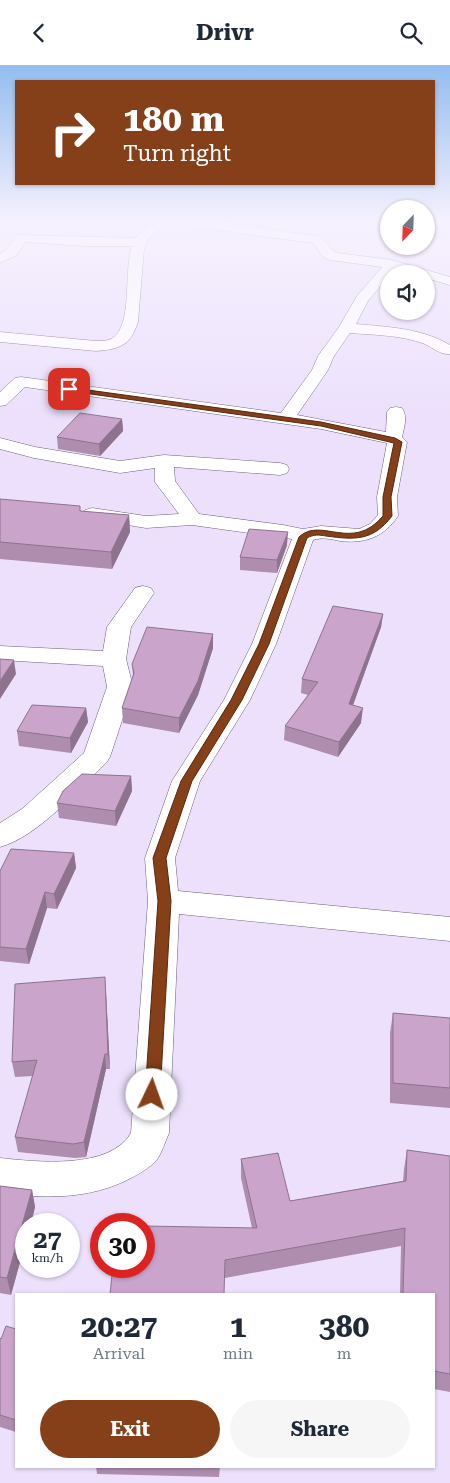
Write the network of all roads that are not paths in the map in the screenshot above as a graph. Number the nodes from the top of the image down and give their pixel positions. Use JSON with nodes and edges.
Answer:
{"nodes":[{"id":1,"x":133,"y":288,"type":"edge"},
{"id":2,"x":371,"y":288,"type":"edge"},
{"id":3,"x":346,"y":328,"type":"junction"},
{"id":4,"x":0,"y":337,"type":"edge"},
{"id":5,"x":447,"y":350,"type":"dead end"},
{"id":6,"x":0,"y":401,"type":"edge"},
{"id":7,"x":396,"y":412,"type":"dead end"},
{"id":8,"x":286,"y":420,"type":"junction"},
{"id":9,"x":393,"y":439,"type":"junction"},
{"id":10,"x":0,"y":443,"type":"edge"},
{"id":11,"x":164,"y":461,"type":"junction"},
{"id":12,"x":280,"y":469,"type":"dead end"},
{"id":13,"x":78,"y":512,"type":"edge"},
{"id":14,"x":192,"y":519,"type":"junction"},
{"id":15,"x":304,"y":537,"type":"junction"},
{"id":16,"x":142,"y":593,"type":"dead end"},
{"id":17,"x":0,"y":653,"type":"edge"},
{"id":18,"x":114,"y":659,"type":"junction"},
{"id":19,"x":0,"y":837,"type":"edge"},
{"id":20,"x":164,"y":901,"type":"junction"},
{"id":21,"x":450,"y":929,"type":"edge"},
{"id":22,"x":0,"y":1176,"type":"edge"}],
"edges":[{"from":1,"to":4,"type":"street"},
{"from":2,"to":3,"type":"street"},
{"from":3,"to":5,"type":"street"},
{"from":3,"to":8,"type":"street"},
{"from":6,"to":8,"type":"street"},
{"from":7,"to":9,"type":"street"},
{"from":8,"to":9,"type":"street"},
{"from":9,"to":15,"type":"street"},
{"from":10,"to":11,"type":"street"},
{"from":11,"to":12,"type":"street"},
{"from":11,"to":14,"type":"street"},
{"from":13,"to":14,"type":"street"},
{"from":14,"to":15,"type":"street"},
{"from":15,"to":20,"type":"street"},
{"from":16,"to":18,"type":"street"},
{"from":17,"to":18,"type":"street"},
{"from":18,"to":19,"type":"street"},
{"from":20,"to":21,"type":"street"},
{"from":20,"to":22,"type":"street"}]}
